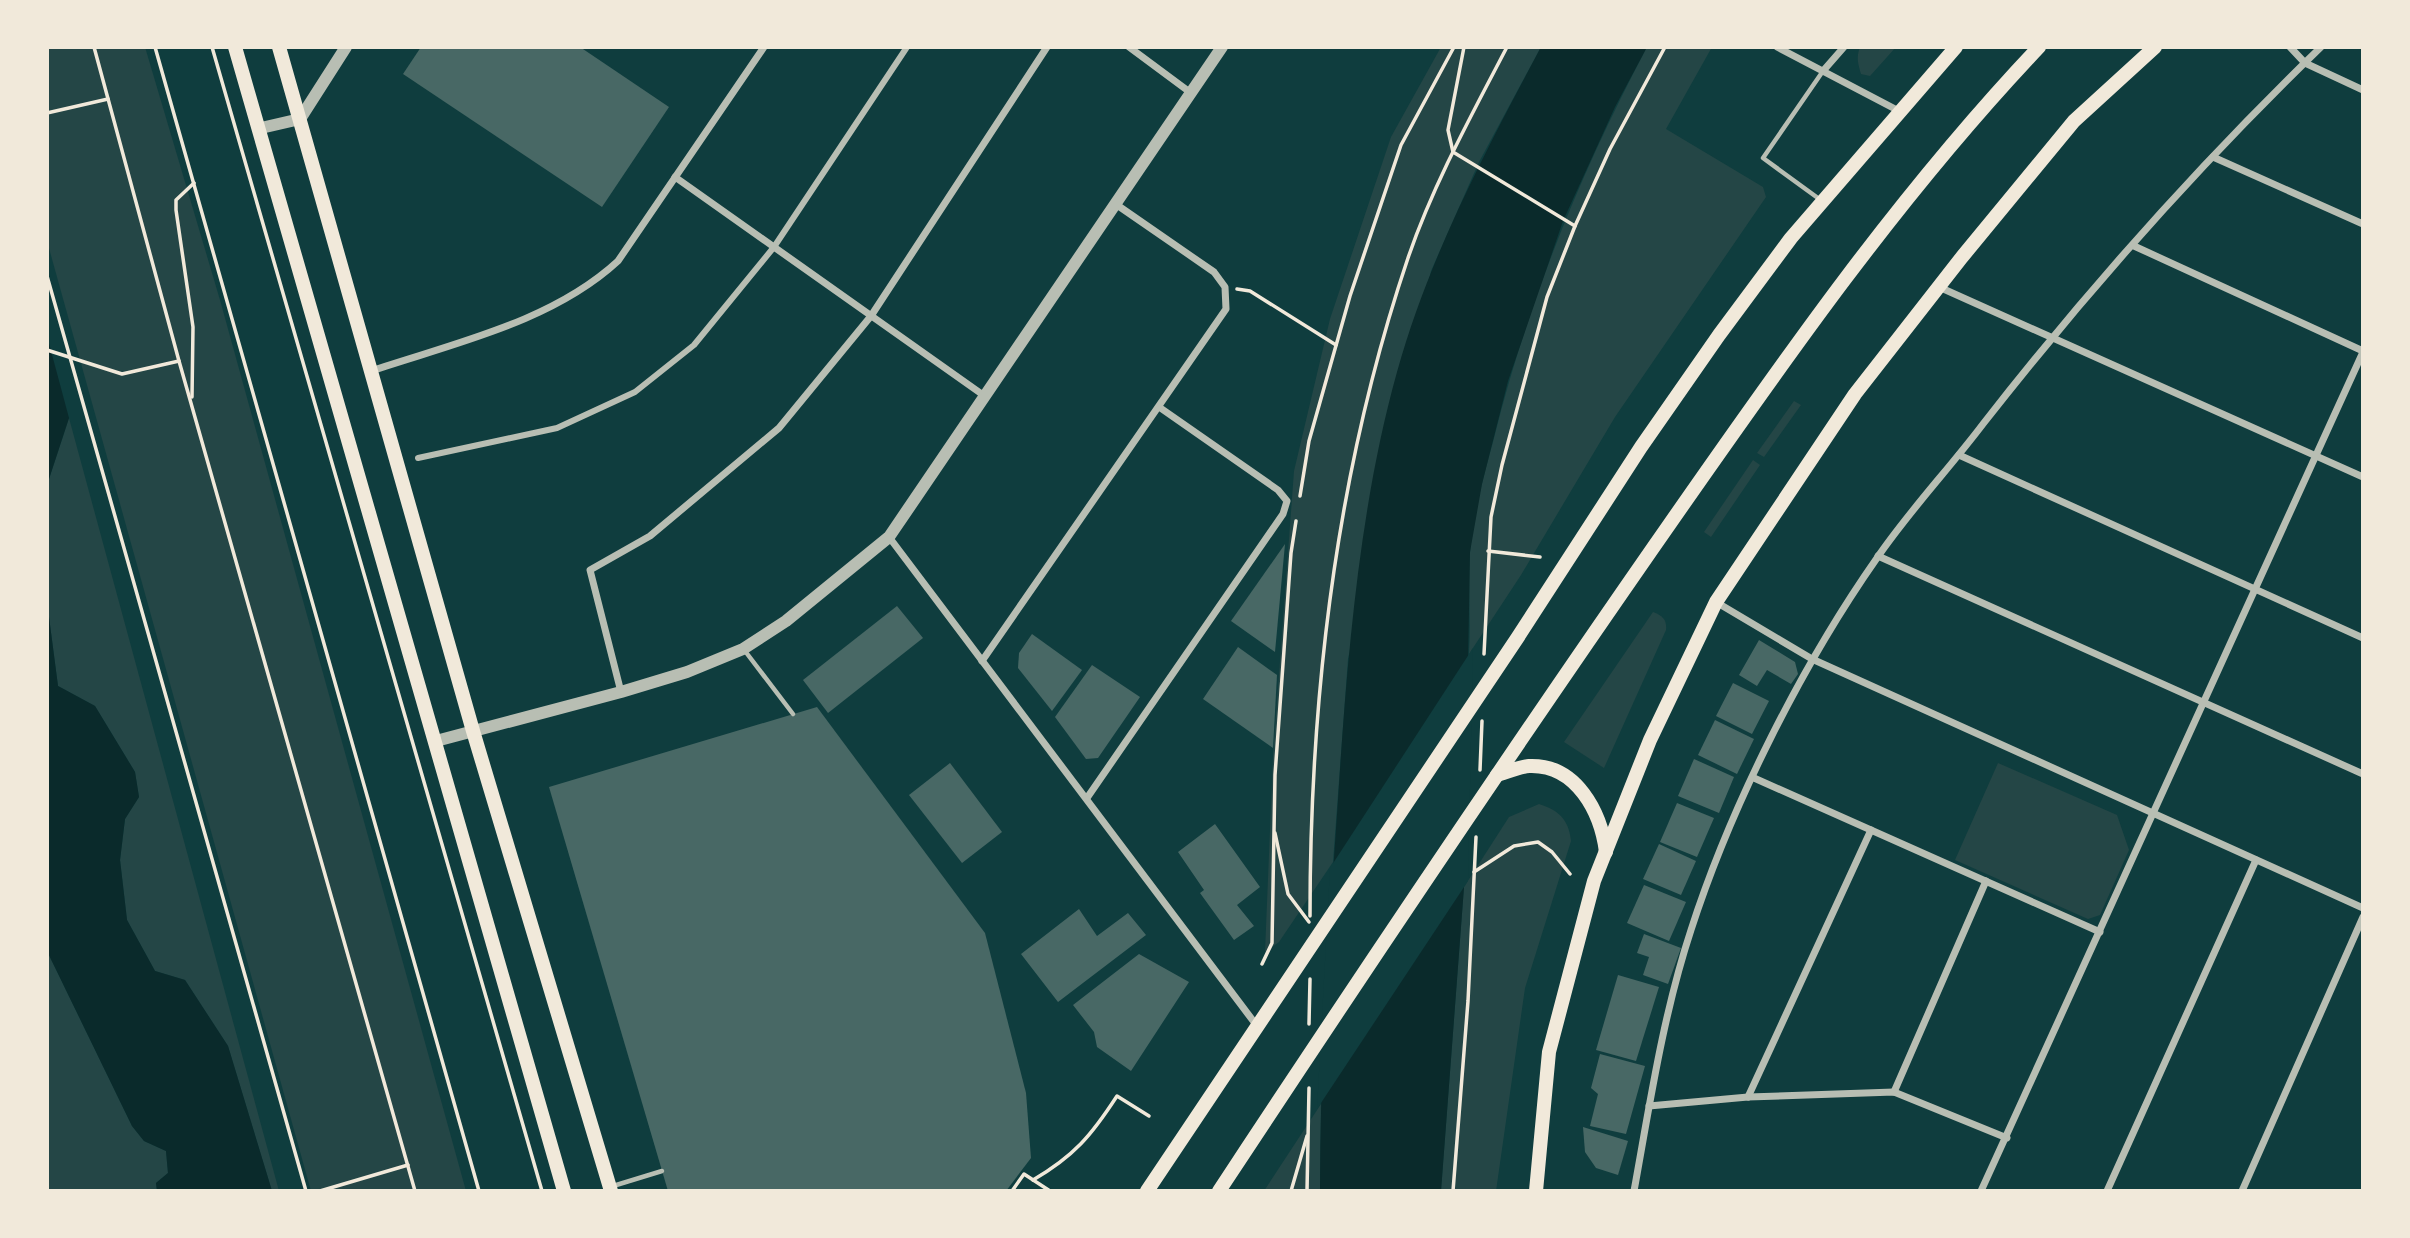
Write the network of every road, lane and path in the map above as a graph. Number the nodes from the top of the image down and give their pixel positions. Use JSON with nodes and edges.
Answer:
{"nodes":[{"id":1,"x":94,"y":47,"type":"edge"},
{"id":2,"x":156,"y":47,"type":"edge"},
{"id":3,"x":212,"y":47,"type":"edge"},
{"id":4,"x":235,"y":47,"type":"edge"},
{"id":5,"x":279,"y":47,"type":"edge"},
{"id":6,"x":346,"y":47,"type":"edge"},
{"id":7,"x":764,"y":47,"type":"edge"},
{"id":8,"x":906,"y":47,"type":"edge"},
{"id":9,"x":1047,"y":47,"type":"edge"},
{"id":10,"x":1129,"y":47,"type":"edge"},
{"id":11,"x":1222,"y":47,"type":"edge"},
{"id":12,"x":1454,"y":47,"type":"edge"},
{"id":13,"x":1464,"y":47,"type":"edge"},
{"id":14,"x":1507,"y":47,"type":"edge"},
{"id":15,"x":1665,"y":47,"type":"edge"},
{"id":16,"x":1777,"y":47,"type":"edge"},
{"id":17,"x":1844,"y":47,"type":"edge"},
{"id":18,"x":1956,"y":47,"type":"edge"},
{"id":19,"x":2039,"y":47,"type":"edge"},
{"id":20,"x":2155,"y":47,"type":"edge"},
{"id":21,"x":2290,"y":47,"type":"edge"},
{"id":22,"x":2321,"y":47,"type":"edge"},
{"id":23,"x":2305,"y":64,"type":"junction"},
{"id":24,"x":1822,"y":71,"type":"junction"},
{"id":25,"x":2363,"y":90,"type":"edge"},
{"id":26,"x":1191,"y":93,"type":"junction"},
{"id":27,"x":108,"y":99,"type":"junction"},
{"id":28,"x":1899,"y":110,"type":"junction"},
{"id":29,"x":47,"y":113,"type":"edge"},
{"id":30,"x":300,"y":119,"type":"junction"},
{"id":31,"x":261,"y":128,"type":"junction"},
{"id":32,"x":1453,"y":152,"type":"junction"},
{"id":33,"x":2213,"y":157,"type":"junction"},
{"id":34,"x":675,"y":177,"type":"junction"},
{"id":35,"x":194,"y":182,"type":"junction"},
{"id":36,"x":1822,"y":202,"type":"junction"},
{"id":37,"x":1117,"y":205,"type":"junction"},
{"id":38,"x":2363,"y":224,"type":"edge"},
{"id":39,"x":1575,"y":226,"type":"junction"},
{"id":40,"x":2134,"y":246,"type":"junction"},
{"id":41,"x":774,"y":247,"type":"junction"},
{"id":42,"x":47,"y":276,"type":"edge"},
{"id":43,"x":1225,"y":287,"type":"junction"},
{"id":44,"x":1939,"y":287,"type":"junction"},
{"id":45,"x":871,"y":316,"type":"junction"},
{"id":46,"x":2051,"y":337,"type":"junction"},
{"id":47,"x":1336,"y":345,"type":"junction"},
{"id":48,"x":47,"y":349,"type":"edge"},
{"id":49,"x":2363,"y":351,"type":"edge"},
{"id":50,"x":68,"y":355,"type":"junction"},
{"id":51,"x":179,"y":361,"type":"junction"},
{"id":52,"x":371,"y":372,"type":"junction"},
{"id":53,"x":986,"y":397,"type":"junction"},
{"id":54,"x":191,"y":403,"type":"junction"},
{"id":55,"x":1159,"y":407,"type":"junction"},
{"id":56,"x":1959,"y":455,"type":"junction"},
{"id":57,"x":2315,"y":456,"type":"junction"},
{"id":58,"x":418,"y":458,"type":"dead end"},
{"id":59,"x":2363,"y":477,"type":"edge"},
{"id":60,"x":1299,"y":502,"type":"dead end"},
{"id":61,"x":1297,"y":514,"type":"dead end"},
{"id":62,"x":889,"y":537,"type":"junction"},
{"id":63,"x":1488,"y":551,"type":"junction"},
{"id":64,"x":1878,"y":555,"type":"junction"},
{"id":65,"x":1540,"y":557,"type":"dead end"},
{"id":66,"x":2256,"y":589,"type":"junction"},
{"id":67,"x":1716,"y":602,"type":"junction"},
{"id":68,"x":2363,"y":638,"type":"edge"},
{"id":69,"x":743,"y":649,"type":"junction"},
{"id":70,"x":1484,"y":659,"type":"dead end"},
{"id":71,"x":1812,"y":659,"type":"junction"},
{"id":72,"x":982,"y":661,"type":"junction"},
{"id":73,"x":621,"y":692,"type":"junction"},
{"id":74,"x":2204,"y":703,"type":"junction"},
{"id":75,"x":1482,"y":712,"type":"dead end"},
{"id":76,"x":793,"y":714,"type":"dead end"},
{"id":77,"x":473,"y":731,"type":"junction"},
{"id":78,"x":436,"y":741,"type":"junction"},
{"id":79,"x":1503,"y":773,"type":"junction"},
{"id":80,"x":2363,"y":774,"type":"edge"},
{"id":81,"x":1479,"y":778,"type":"dead end"},
{"id":82,"x":1754,"y":778,"type":"junction"},
{"id":83,"x":1087,"y":798,"type":"junction"},
{"id":84,"x":2153,"y":814,"type":"junction"},
{"id":85,"x":1274,"y":828,"type":"junction"},
{"id":86,"x":1476,"y":830,"type":"dead end"},
{"id":87,"x":1871,"y":830,"type":"junction"},
{"id":88,"x":1606,"y":852,"type":"junction"},
{"id":89,"x":2256,"y":860,"type":"junction"},
{"id":90,"x":1474,"y":873,"type":"junction"},
{"id":91,"x":1570,"y":874,"type":"dead end"},
{"id":92,"x":1986,"y":881,"type":"junction"},
{"id":93,"x":2363,"y":908,"type":"edge"},
{"id":94,"x":2363,"y":917,"type":"edge"},
{"id":95,"x":2100,"y":932,"type":"junction"},
{"id":96,"x":1262,"y":964,"type":"dead end"},
{"id":97,"x":1310,"y":965,"type":"dead end"},
{"id":98,"x":1257,"y":1027,"type":"junction"},
{"id":99,"x":1309,"y":1034,"type":"dead end"},
{"id":100,"x":1309,"y":1076,"type":"dead end"},
{"id":101,"x":1894,"y":1091,"type":"junction"},
{"id":102,"x":1748,"y":1097,"type":"junction"},
{"id":103,"x":1649,"y":1106,"type":"junction"},
{"id":104,"x":1149,"y":1116,"type":"dead end"},
{"id":105,"x":1309,"y":1131,"type":"junction"},
{"id":106,"x":2007,"y":1138,"type":"junction"},
{"id":107,"x":408,"y":1165,"type":"junction"},
{"id":108,"x":662,"y":1171,"type":"dead end"},
{"id":109,"x":1033,"y":1180,"type":"junction"},
{"id":110,"x":610,"y":1189,"type":"edge"},
{"id":111,"x":1435,"y":1190,"type":"edge"},
{"id":112,"x":306,"y":1191,"type":"edge"},
{"id":113,"x":320,"y":1191,"type":"edge"},
{"id":114,"x":415,"y":1191,"type":"edge"},
{"id":115,"x":479,"y":1191,"type":"edge"},
{"id":116,"x":542,"y":1191,"type":"edge"},
{"id":117,"x":564,"y":1191,"type":"edge"},
{"id":118,"x":1012,"y":1191,"type":"edge"},
{"id":119,"x":1050,"y":1191,"type":"edge"},
{"id":120,"x":1147,"y":1191,"type":"edge"},
{"id":121,"x":1219,"y":1191,"type":"edge"},
{"id":122,"x":1291,"y":1191,"type":"edge"},
{"id":123,"x":1307,"y":1191,"type":"edge"},
{"id":124,"x":1424,"y":1191,"type":"edge"},
{"id":125,"x":1454,"y":1191,"type":"edge"},
{"id":126,"x":1536,"y":1191,"type":"edge"},
{"id":127,"x":1634,"y":1191,"type":"edge"},
{"id":128,"x":1981,"y":1191,"type":"edge"},
{"id":129,"x":2107,"y":1191,"type":"edge"},
{"id":130,"x":2242,"y":1191,"type":"edge"}],
"edges":[{"from":1,"to":27,"type":"path"},
{"from":2,"to":35,"type":"path"},
{"from":3,"to":116,"type":"path"},
{"from":4,"to":31,"type":"main road"},
{"from":5,"to":30,"type":"main road"},
{"from":6,"to":30,"type":"street"},
{"from":7,"to":34,"type":"street"},
{"from":8,"to":41,"type":"street"},
{"from":9,"to":45,"type":"street"},
{"from":10,"to":26,"type":"street"},
{"from":11,"to":26,"type":"street"},
{"from":12,"to":47,"type":"path"},
{"from":13,"to":32,"type":"path"},
{"from":14,"to":32,"type":"path"},
{"from":15,"to":39,"type":"path"},
{"from":16,"to":24,"type":"street"},
{"from":17,"to":24,"type":"street"},
{"from":18,"to":28,"type":"main road"},
{"from":19,"to":79,"type":"main road"},
{"from":20,"to":44,"type":"main road"},
{"from":21,"to":23,"type":"street"},
{"from":22,"to":23,"type":"street"},
{"from":23,"to":25,"type":"street"},
{"from":23,"to":33,"type":"street"},
{"from":24,"to":28,"type":"street"},
{"from":24,"to":36,"type":"lane"},
{"from":26,"to":37,"type":"street"},
{"from":27,"to":29,"type":"path"},
{"from":27,"to":51,"type":"path"},
{"from":28,"to":36,"type":"main road"},
{"from":30,"to":31,"type":"street"},
{"from":30,"to":52,"type":"main road"},
{"from":31,"to":78,"type":"main road"},
{"from":32,"to":39,"type":"path"},
{"from":32,"to":85,"type":"path"},
{"from":33,"to":38,"type":"street"},
{"from":33,"to":40,"type":"street"},
{"from":34,"to":41,"type":"street"},
{"from":34,"to":52,"type":"street"},
{"from":35,"to":54,"type":"path"},
{"from":35,"to":115,"type":"path"},
{"from":36,"to":98,"type":"main road"},
{"from":37,"to":43,"type":"street"},
{"from":37,"to":53,"type":"street"},
{"from":39,"to":63,"type":"path"},
{"from":40,"to":46,"type":"street"},
{"from":40,"to":49,"type":"street"},
{"from":41,"to":45,"type":"street"},
{"from":41,"to":58,"type":"street"},
{"from":42,"to":50,"type":"path"},
{"from":43,"to":47,"type":"path"},
{"from":43,"to":55,"type":"street"},
{"from":44,"to":46,"type":"street"},
{"from":44,"to":67,"type":"main road"},
{"from":45,"to":53,"type":"street"},
{"from":45,"to":73,"type":"street"},
{"from":46,"to":56,"type":"street"},
{"from":46,"to":57,"type":"street"},
{"from":47,"to":60,"type":"path"},
{"from":48,"to":50,"type":"path"},
{"from":49,"to":57,"type":"street"},
{"from":50,"to":51,"type":"path"},
{"from":50,"to":112,"type":"path"},
{"from":51,"to":54,"type":"path"},
{"from":52,"to":77,"type":"main road"},
{"from":53,"to":62,"type":"street"},
{"from":54,"to":107,"type":"path"},
{"from":55,"to":72,"type":"street"},
{"from":55,"to":83,"type":"street"},
{"from":56,"to":64,"type":"street"},
{"from":56,"to":66,"type":"street"},
{"from":57,"to":59,"type":"street"},
{"from":57,"to":66,"type":"street"},
{"from":61,"to":85,"type":"path"},
{"from":62,"to":69,"type":"street"},
{"from":62,"to":72,"type":"street"},
{"from":63,"to":65,"type":"path"},
{"from":63,"to":70,"type":"path"},
{"from":64,"to":71,"type":"street"},
{"from":64,"to":74,"type":"street"},
{"from":66,"to":68,"type":"street"},
{"from":66,"to":74,"type":"street"},
{"from":67,"to":71,"type":"street"},
{"from":67,"to":88,"type":"main road"},
{"from":69,"to":73,"type":"street"},
{"from":69,"to":76,"type":"lane"},
{"from":71,"to":82,"type":"street"},
{"from":71,"to":84,"type":"street"},
{"from":72,"to":83,"type":"street"},
{"from":73,"to":77,"type":"street"},
{"from":74,"to":80,"type":"street"},
{"from":74,"to":84,"type":"street"},
{"from":75,"to":81,"type":"path"},
{"from":77,"to":78,"type":"street"},
{"from":77,"to":110,"type":"main road"},
{"from":78,"to":117,"type":"main road"},
{"from":79,"to":88,"type":"main road"},
{"from":79,"to":121,"type":"main road"},
{"from":82,"to":87,"type":"street"},
{"from":82,"to":103,"type":"street"},
{"from":83,"to":98,"type":"street"},
{"from":84,"to":89,"type":"street"},
{"from":84,"to":95,"type":"street"},
{"from":85,"to":96,"type":"path"},
{"from":86,"to":90,"type":"path"},
{"from":87,"to":92,"type":"street"},
{"from":87,"to":102,"type":"street"},
{"from":88,"to":126,"type":"main road"},
{"from":89,"to":93,"type":"street"},
{"from":89,"to":129,"type":"street"},
{"from":90,"to":91,"type":"path"},
{"from":90,"to":125,"type":"path"},
{"from":92,"to":95,"type":"street"},
{"from":92,"to":101,"type":"street"},
{"from":94,"to":130,"type":"street"},
{"from":95,"to":106,"type":"street"},
{"from":97,"to":99,"type":"path"},
{"from":98,"to":120,"type":"main road"},
{"from":100,"to":105,"type":"path"},
{"from":101,"to":102,"type":"street"},
{"from":101,"to":106,"type":"street"},
{"from":102,"to":103,"type":"street"},
{"from":103,"to":127,"type":"street"},
{"from":104,"to":109,"type":"path"},
{"from":105,"to":122,"type":"path"},
{"from":105,"to":123,"type":"path"},
{"from":106,"to":128,"type":"street"},
{"from":107,"to":113,"type":"path"},
{"from":107,"to":114,"type":"path"},
{"from":108,"to":110,"type":"lane"},
{"from":109,"to":118,"type":"path"},
{"from":109,"to":119,"type":"path"},
{"from":111,"to":124,"type":"path"},
{"from":111,"to":125,"type":"path"}]}
